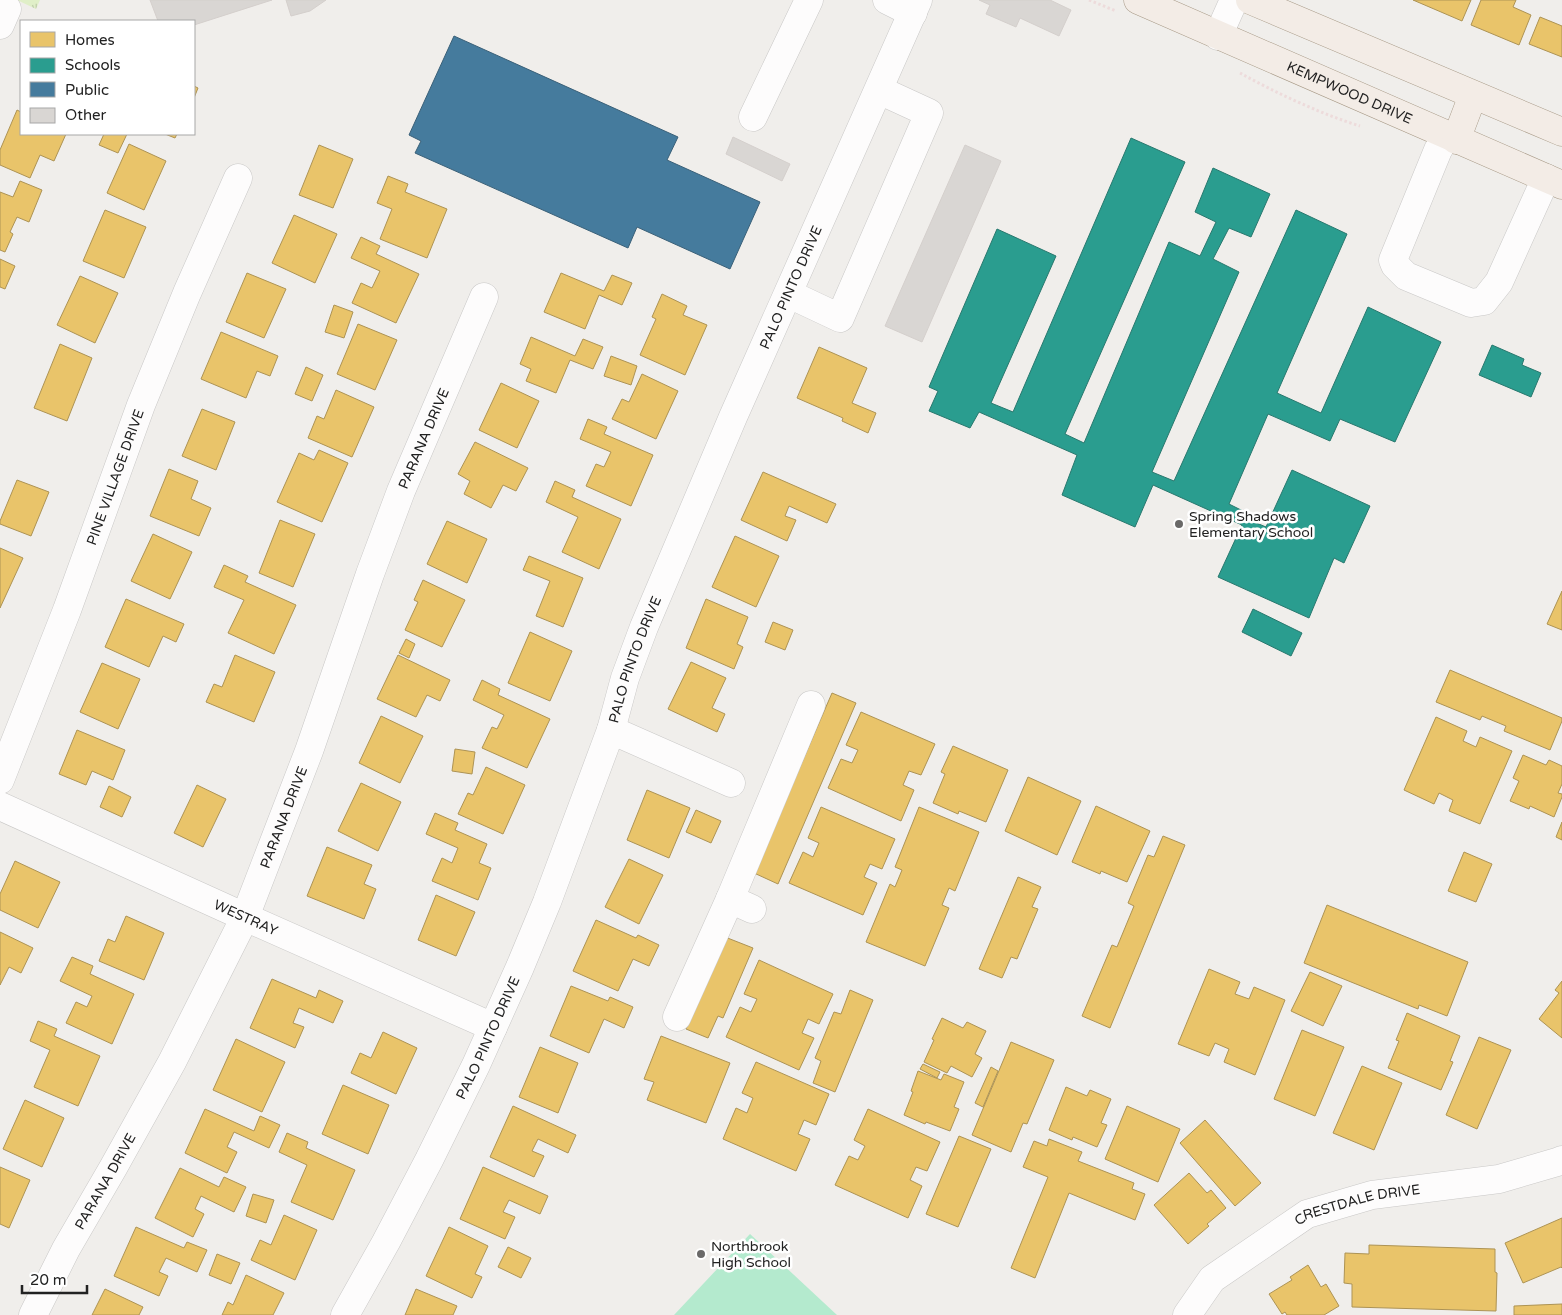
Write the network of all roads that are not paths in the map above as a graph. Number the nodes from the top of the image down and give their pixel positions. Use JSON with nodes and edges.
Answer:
{"nodes":[{"id":1,"x":809,"y":0,"type":"edge"},
{"id":2,"x":887,"y":0,"type":"edge"},
{"id":3,"x":1138,"y":0,"type":"edge"},
{"id":4,"x":1234,"y":0,"type":"edge"},
{"id":5,"x":1250,"y":0,"type":"edge"},
{"id":6,"x":916,"y":6,"type":"edge"},
{"id":7,"x":1218,"y":36,"type":"junction"},
{"id":8,"x":879,"y":90,"type":"junction"},
{"id":9,"x":1473,"y":95,"type":"junction"},
{"id":10,"x":753,"y":117,"type":"dead end"},
{"id":11,"x":1562,"y":132,"type":"edge"},
{"id":12,"x":1452,"y":138,"type":"junction"},
{"id":13,"x":238,"y":178,"type":"dead end"},
{"id":14,"x":1554,"y":182,"type":"edge"},
{"id":15,"x":789,"y":294,"type":"junction"},
{"id":16,"x":484,"y":297,"type":"dead end"},
{"id":17,"x":811,"y":705,"type":"dead end"},
{"id":18,"x":611,"y":730,"type":"junction"},
{"id":19,"x":0,"y":780,"type":"edge"},
{"id":20,"x":731,"y":783,"type":"dead end"},
{"id":21,"x":0,"y":806,"type":"edge"},
{"id":22,"x":245,"y":917,"type":"junction"},
{"id":23,"x":677,"y":1017,"type":"dead end"},
{"id":24,"x":493,"y":1027,"type":"junction"},
{"id":25,"x":1562,"y":1160,"type":"edge"},
{"id":26,"x":33,"y":1315,"type":"edge"},
{"id":27,"x":345,"y":1315,"type":"edge"},
{"id":28,"x":1187,"y":1315,"type":"edge"}],
"edges":[{"from":1,"to":10,"type":"street"},
{"from":2,"to":6,"type":"street"},
{"from":3,"to":7,"type":"main road","name":"KEMPWOOD DRIVE"},
{"from":4,"to":7,"type":"street"},
{"from":5,"to":9,"type":"main road"},
{"from":6,"to":8,"type":"street","name":"PALO PINTO DRIVE"},
{"from":7,"to":12,"type":"main road","name":"KEMPWOOD DRIVE"},
{"from":8,"to":15,"type":"street","name":"PALO PINTO DRIVE"},
{"from":8,"to":15,"type":"street"},
{"from":9,"to":11,"type":"main road"},
{"from":9,"to":12,"type":"main road"},
{"from":12,"to":14,"type":"main road","name":"KEMPWOOD DRIVE"},
{"from":12,"to":14,"type":"street"},
{"from":13,"to":19,"type":"street","name":"PINE VILLAGE DRIVE"},
{"from":15,"to":18,"type":"street","name":"PALO PINTO DRIVE"},
{"from":16,"to":22,"type":"street","name":"PARANA DRIVE"},
{"from":17,"to":23,"type":"street"},
{"from":18,"to":20,"type":"street"},
{"from":18,"to":24,"type":"street","name":"PALO PINTO DRIVE"},
{"from":21,"to":22,"type":"street","name":"WESTRAY"},
{"from":22,"to":24,"type":"street","name":"WESTRAY"},
{"from":22,"to":26,"type":"street","name":"PARANA DRIVE"},
{"from":24,"to":27,"type":"street","name":"PALO PINTO DRIVE"},
{"from":25,"to":28,"type":"street","name":"CRESTDALE DRIVE"}]}
